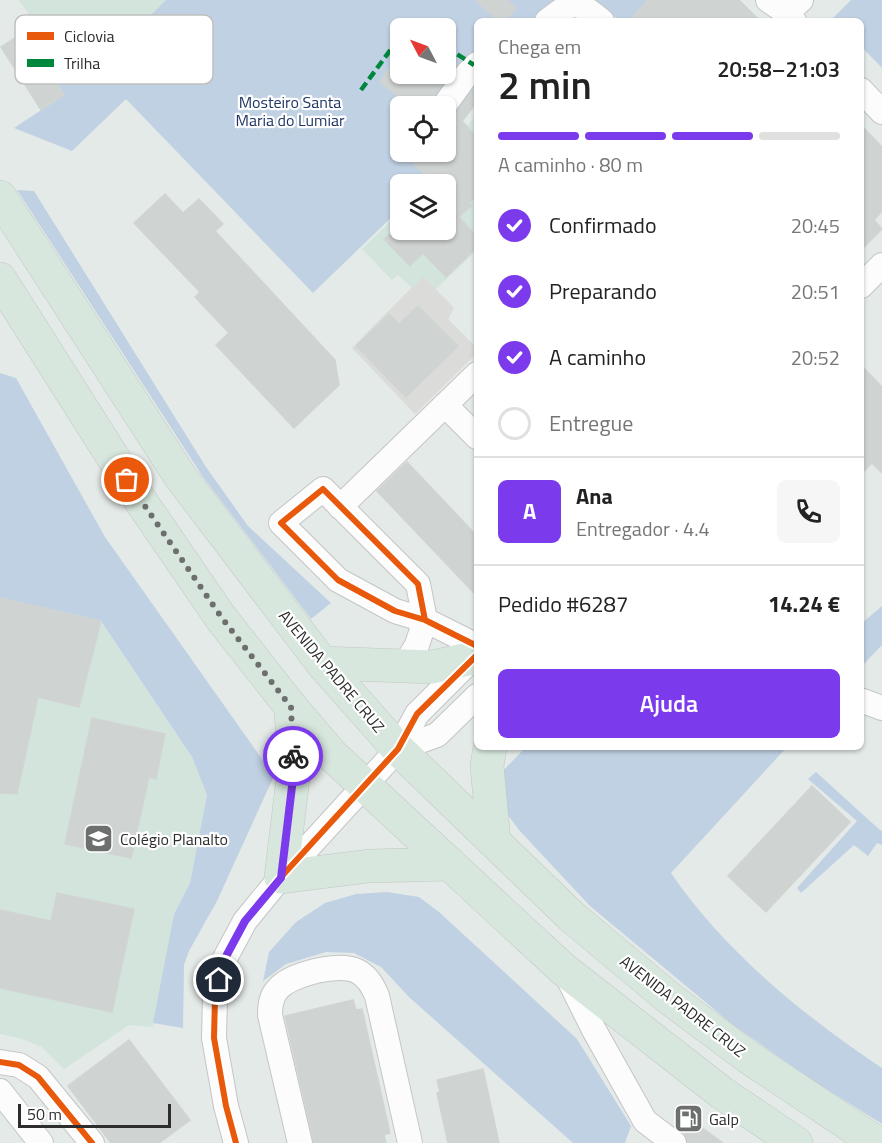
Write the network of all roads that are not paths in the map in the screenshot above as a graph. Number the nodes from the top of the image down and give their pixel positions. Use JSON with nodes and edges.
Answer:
{"nodes":[{"id":1,"x":550,"y":18,"type":"edge"},
{"id":2,"x":600,"y":18,"type":"edge"},
{"id":3,"x":474,"y":67,"type":"edge"},
{"id":4,"x":864,"y":93,"type":"edge"},
{"id":5,"x":451,"y":96,"type":"edge"},
{"id":6,"x":882,"y":112,"type":"edge"},
{"id":7,"x":0,"y":197,"type":"edge"},
{"id":8,"x":882,"y":265,"type":"edge"},
{"id":9,"x":0,"y":279,"type":"edge"},
{"id":10,"x":864,"y":283,"type":"edge"},
{"id":11,"x":474,"y":377,"type":"edge"},
{"id":12,"x":445,"y":405,"type":"junction"},
{"id":13,"x":474,"y":434,"type":"edge"},
{"id":14,"x":340,"y":507,"type":"junction"},
{"id":15,"x":425,"y":620,"type":"junction"},
{"id":16,"x":474,"y":652,"type":"edge"},
{"id":17,"x":474,"y":654,"type":"edge"},
{"id":18,"x":474,"y":655,"type":"edge"},
{"id":19,"x":322,"y":663,"type":"junction"},
{"id":20,"x":404,"y":666,"type":"junction"},
{"id":21,"x":474,"y":699,"type":"edge"},
{"id":22,"x":864,"y":701,"type":"edge"},
{"id":23,"x":291,"y":707,"type":"junction"},
{"id":24,"x":882,"y":708,"type":"edge"},
{"id":25,"x":398,"y":749,"type":"junction"},
{"id":26,"x":490,"y":750,"type":"edge"},
{"id":27,"x":364,"y":786,"type":"junction"},
{"id":28,"x":494,"y":842,"type":"junction"},
{"id":29,"x":450,"y":864,"type":"junction"},
{"id":30,"x":281,"y":878,"type":"junction"},
{"id":31,"x":563,"y":969,"type":"junction"},
{"id":32,"x":0,"y":1062,"type":"edge"},
{"id":33,"x":0,"y":1091,"type":"edge"},
{"id":34,"x":660,"y":1138,"type":"edge"},
{"id":35,"x":41,"y":1143,"type":"edge"},
{"id":36,"x":92,"y":1143,"type":"edge"},
{"id":37,"x":236,"y":1143,"type":"edge"},
{"id":38,"x":300,"y":1143,"type":"edge"},
{"id":39,"x":410,"y":1143,"type":"edge"},
{"id":40,"x":796,"y":1143,"type":"edge"},
{"id":41,"x":877,"y":1143,"type":"edge"}],
"edges":[{"from":1,"to":2,"type":"street"},
{"from":3,"to":5,"type":"street"},
{"from":4,"to":6,"type":"street"},
{"from":7,"to":19,"type":"highway","name":"AVENIDA PADRE CRUZ"},
{"from":8,"to":10,"type":"street"},
{"from":9,"to":23,"type":"highway"},
{"from":11,"to":12,"type":"street"},
{"from":12,"to":13,"type":"street"},
{"from":12,"to":14,"type":"street"},
{"from":14,"to":15,"type":"street"},
{"from":14,"to":15,"type":"street"},
{"from":15,"to":16,"type":"street"},
{"from":15,"to":20,"type":"street"},
{"from":17,"to":20,"type":"highway"},
{"from":18,"to":25,"type":"street"},
{"from":19,"to":20,"type":"highway"},
{"from":19,"to":25,"type":"highway","name":"AVENIDA PADRE CRUZ"},
{"from":21,"to":25,"type":"street"},
{"from":22,"to":24,"type":"street"},
{"from":23,"to":27,"type":"highway"},
{"from":23,"to":30,"type":"highway"},
{"from":25,"to":27,"type":"street"},
{"from":25,"to":28,"type":"highway","name":"AVENIDA PADRE CRUZ"},
{"from":26,"to":28,"type":"highway"},
{"from":27,"to":29,"type":"highway"},
{"from":27,"to":30,"type":"street"},
{"from":28,"to":41,"type":"highway","name":"AVENIDA PADRE CRUZ"},
{"from":29,"to":30,"type":"highway"},
{"from":29,"to":31,"type":"highway"},
{"from":30,"to":37,"type":"street"},
{"from":31,"to":34,"type":"street"},
{"from":31,"to":40,"type":"highway"},
{"from":32,"to":36,"type":"street"},
{"from":33,"to":35,"type":"street"},
{"from":38,"to":39,"type":"street"}]}
